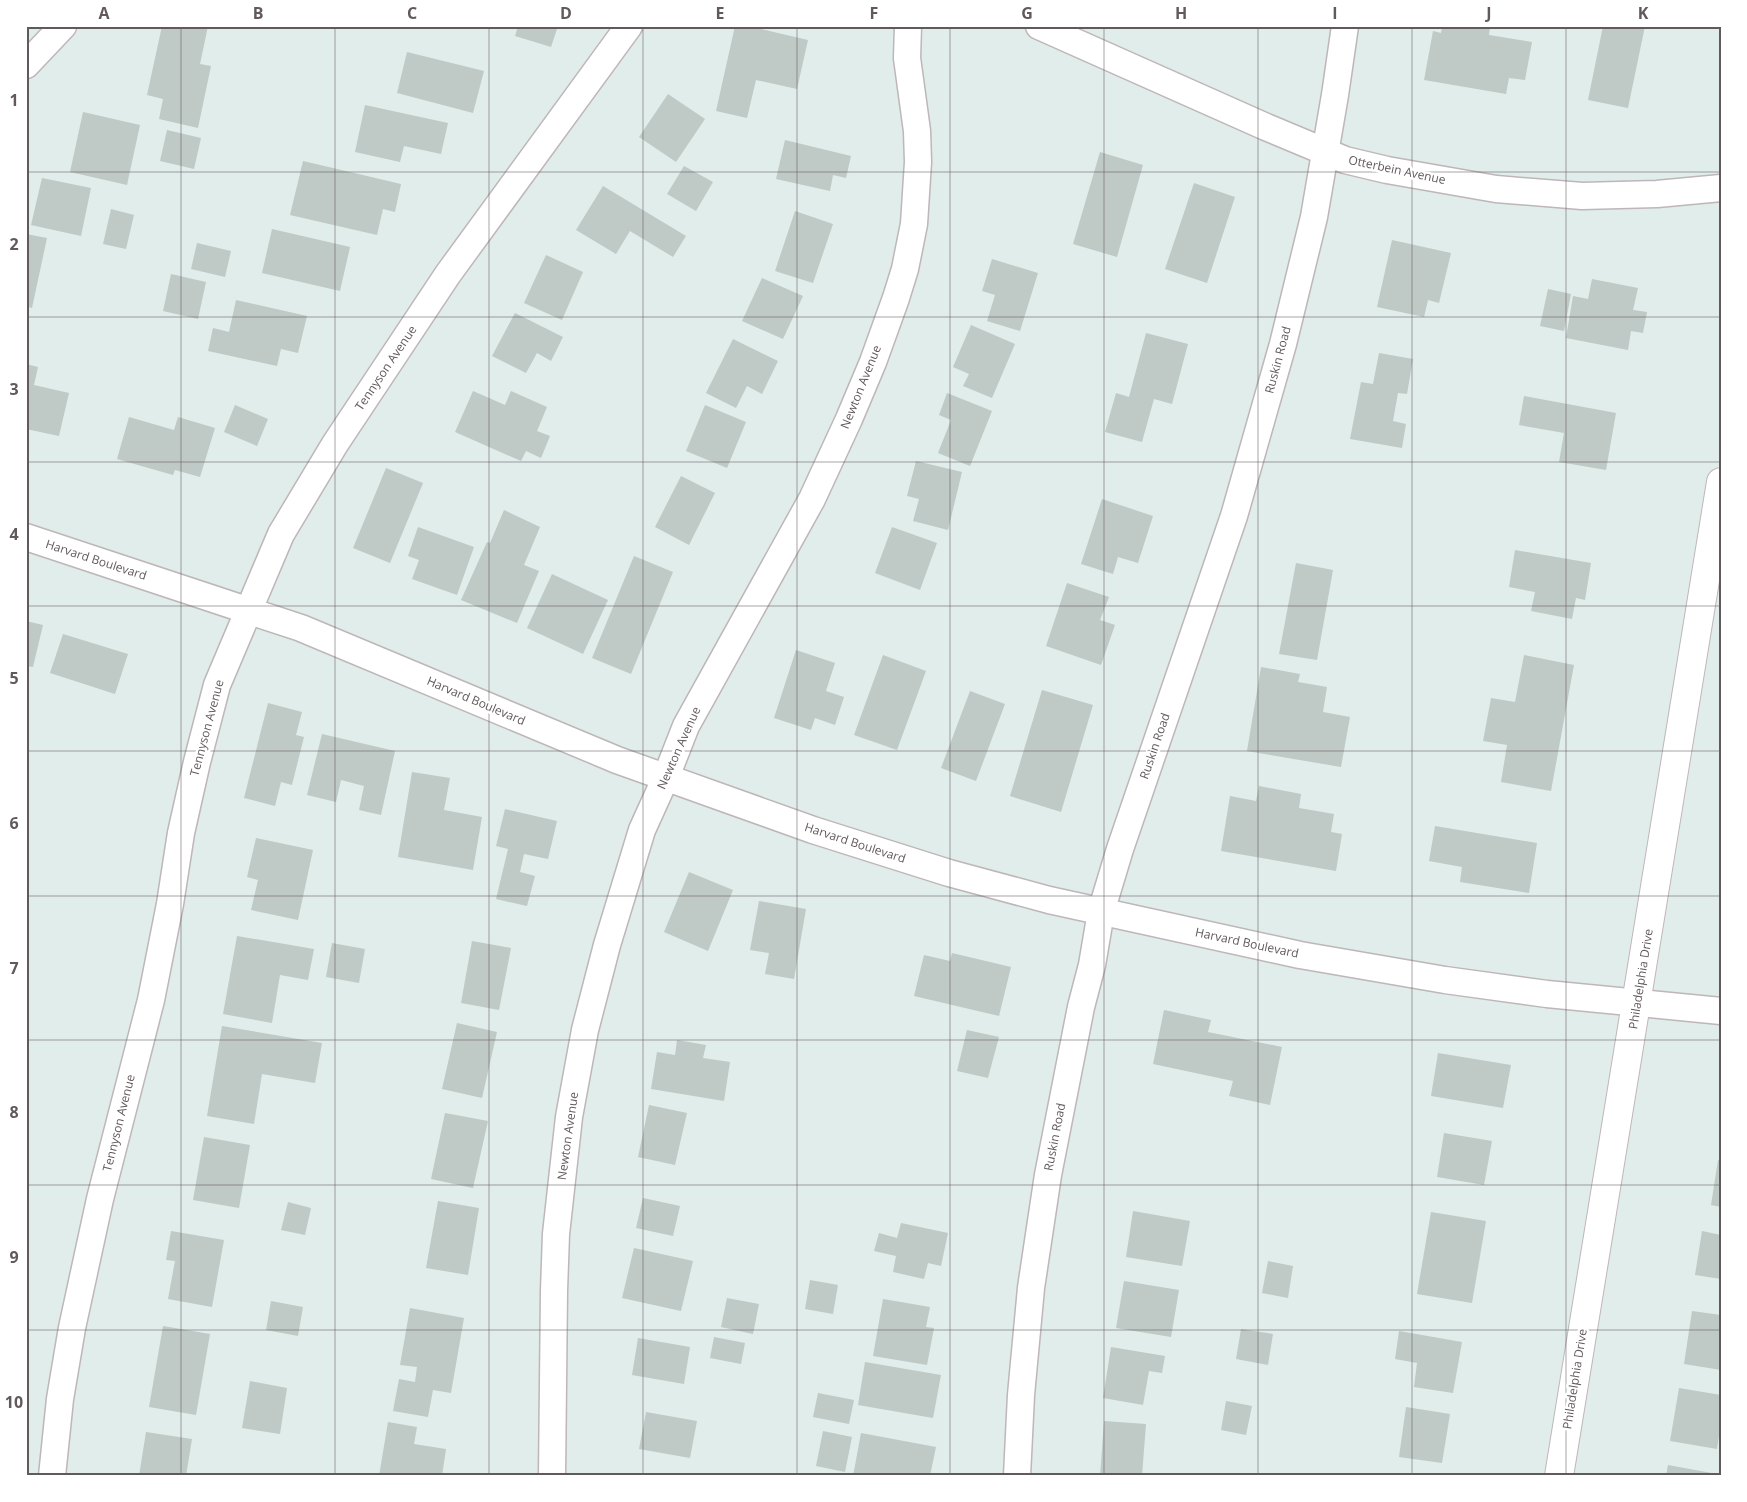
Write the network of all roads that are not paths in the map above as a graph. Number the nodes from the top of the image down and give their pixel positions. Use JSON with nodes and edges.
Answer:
{"nodes":[{"id":1,"x":63,"y":26,"type":"edge"},
{"id":2,"x":629,"y":26,"type":"edge"},
{"id":3,"x":908,"y":26,"type":"edge"},
{"id":4,"x":1039,"y":26,"type":"edge"},
{"id":5,"x":1345,"y":26,"type":"edge"},
{"id":6,"x":26,"y":65,"type":"edge"},
{"id":7,"x":1325,"y":152,"type":"junction"},
{"id":8,"x":1721,"y":188,"type":"edge"},
{"id":9,"x":1721,"y":482,"type":"edge"},
{"id":10,"x":26,"y":537,"type":"edge"},
{"id":11,"x":248,"y":610,"type":"junction"},
{"id":12,"x":666,"y":778,"type":"junction"},
{"id":13,"x":1101,"y":912,"type":"junction"},
{"id":14,"x":1637,"y":1003,"type":"junction"},
{"id":15,"x":1721,"y":1011,"type":"edge"},
{"id":16,"x":52,"y":1476,"type":"edge"},
{"id":17,"x":552,"y":1476,"type":"edge"},
{"id":18,"x":1017,"y":1476,"type":"edge"},
{"id":19,"x":1559,"y":1476,"type":"edge"}],
"edges":[{"from":1,"to":6,"type":"street"},
{"from":2,"to":11,"type":"street","name":"Tennyson Avenue"},
{"from":3,"to":12,"type":"street","name":"Newton Avenue"},
{"from":4,"to":7,"type":"street","name":"Otterbein Avenue"},
{"from":5,"to":7,"type":"street","name":"Ruskin Road"},
{"from":7,"to":8,"type":"street","name":"Otterbein Avenue"},
{"from":7,"to":13,"type":"street","name":"Ruskin Road"},
{"from":9,"to":14,"type":"main road","name":"Philadelphia Drive"},
{"from":10,"to":11,"type":"street","name":"Harvard Boulevard"},
{"from":11,"to":12,"type":"street","name":"Harvard Boulevard"},
{"from":11,"to":16,"type":"street","name":"Tennyson Avenue"},
{"from":12,"to":13,"type":"street","name":"Harvard Boulevard"},
{"from":12,"to":17,"type":"street","name":"Newton Avenue"},
{"from":13,"to":14,"type":"street","name":"Harvard Boulevard"},
{"from":13,"to":18,"type":"street","name":"Ruskin Road"},
{"from":14,"to":15,"type":"street","name":"Harvard Boulevard"},
{"from":14,"to":19,"type":"main road","name":"Philadelphia Drive"}]}
